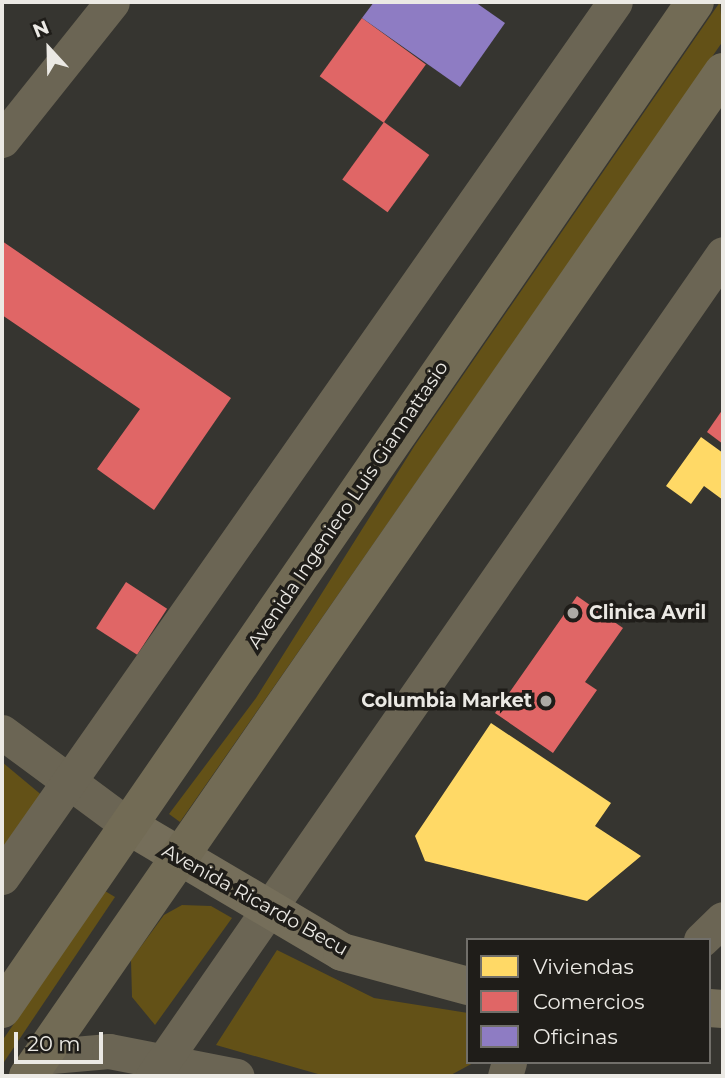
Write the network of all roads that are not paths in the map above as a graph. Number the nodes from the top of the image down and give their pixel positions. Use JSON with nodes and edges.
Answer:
{"nodes":[{"id":1,"x":111,"y":2,"type":"edge"},
{"id":2,"x":615,"y":2,"type":"edge"},
{"id":3,"x":695,"y":2,"type":"edge"},
{"id":4,"x":723,"y":72,"type":"edge"},
{"id":5,"x":2,"y":140,"type":"edge"},
{"id":6,"x":723,"y":254,"type":"edge"},
{"id":7,"x":2,"y":732,"type":"edge"},
{"id":8,"x":69,"y":782,"type":"junction"},
{"id":9,"x":129,"y":826,"type":"junction"},
{"id":10,"x":180,"y":861,"type":"junction"},
{"id":11,"x":2,"y":877,"type":"edge"},
{"id":12,"x":267,"y":911,"type":"junction"},
{"id":13,"x":723,"y":919,"type":"edge"},
{"id":14,"x":703,"y":938,"type":"edge"},
{"id":15,"x":466,"y":985,"type":"edge"},
{"id":16,"x":3,"y":1002,"type":"edge"},
{"id":17,"x":34,"y":1067,"type":"edge"},
{"id":18,"x":159,"y":1067,"type":"edge"},
{"id":19,"x":237,"y":1076,"type":"edge"}],
"edges":[{"from":1,"to":5,"type":"street"},
{"from":2,"to":8,"type":"street"},
{"from":3,"to":9,"type":"main road","name":"Avenida Ingeniero Luis Giannattasio"},
{"from":4,"to":10,"type":"main road"},
{"from":6,"to":12,"type":"street"},
{"from":7,"to":8,"type":"street"},
{"from":8,"to":9,"type":"street"},
{"from":8,"to":11,"type":"street"},
{"from":9,"to":10,"type":"street","name":"Avenida Ricardo Becu"},
{"from":9,"to":16,"type":"main road","name":"Avenida Ingeniero Luis Giannattasio"},
{"from":10,"to":12,"type":"street","name":"Avenida Ricardo Becu"},
{"from":10,"to":17,"type":"main road"},
{"from":12,"to":15,"type":"street","name":"Avenida Ricardo Becu"},
{"from":12,"to":18,"type":"street"},
{"from":13,"to":14,"type":"street"},
{"from":17,"to":18,"type":"street"},
{"from":18,"to":19,"type":"street"}]}
